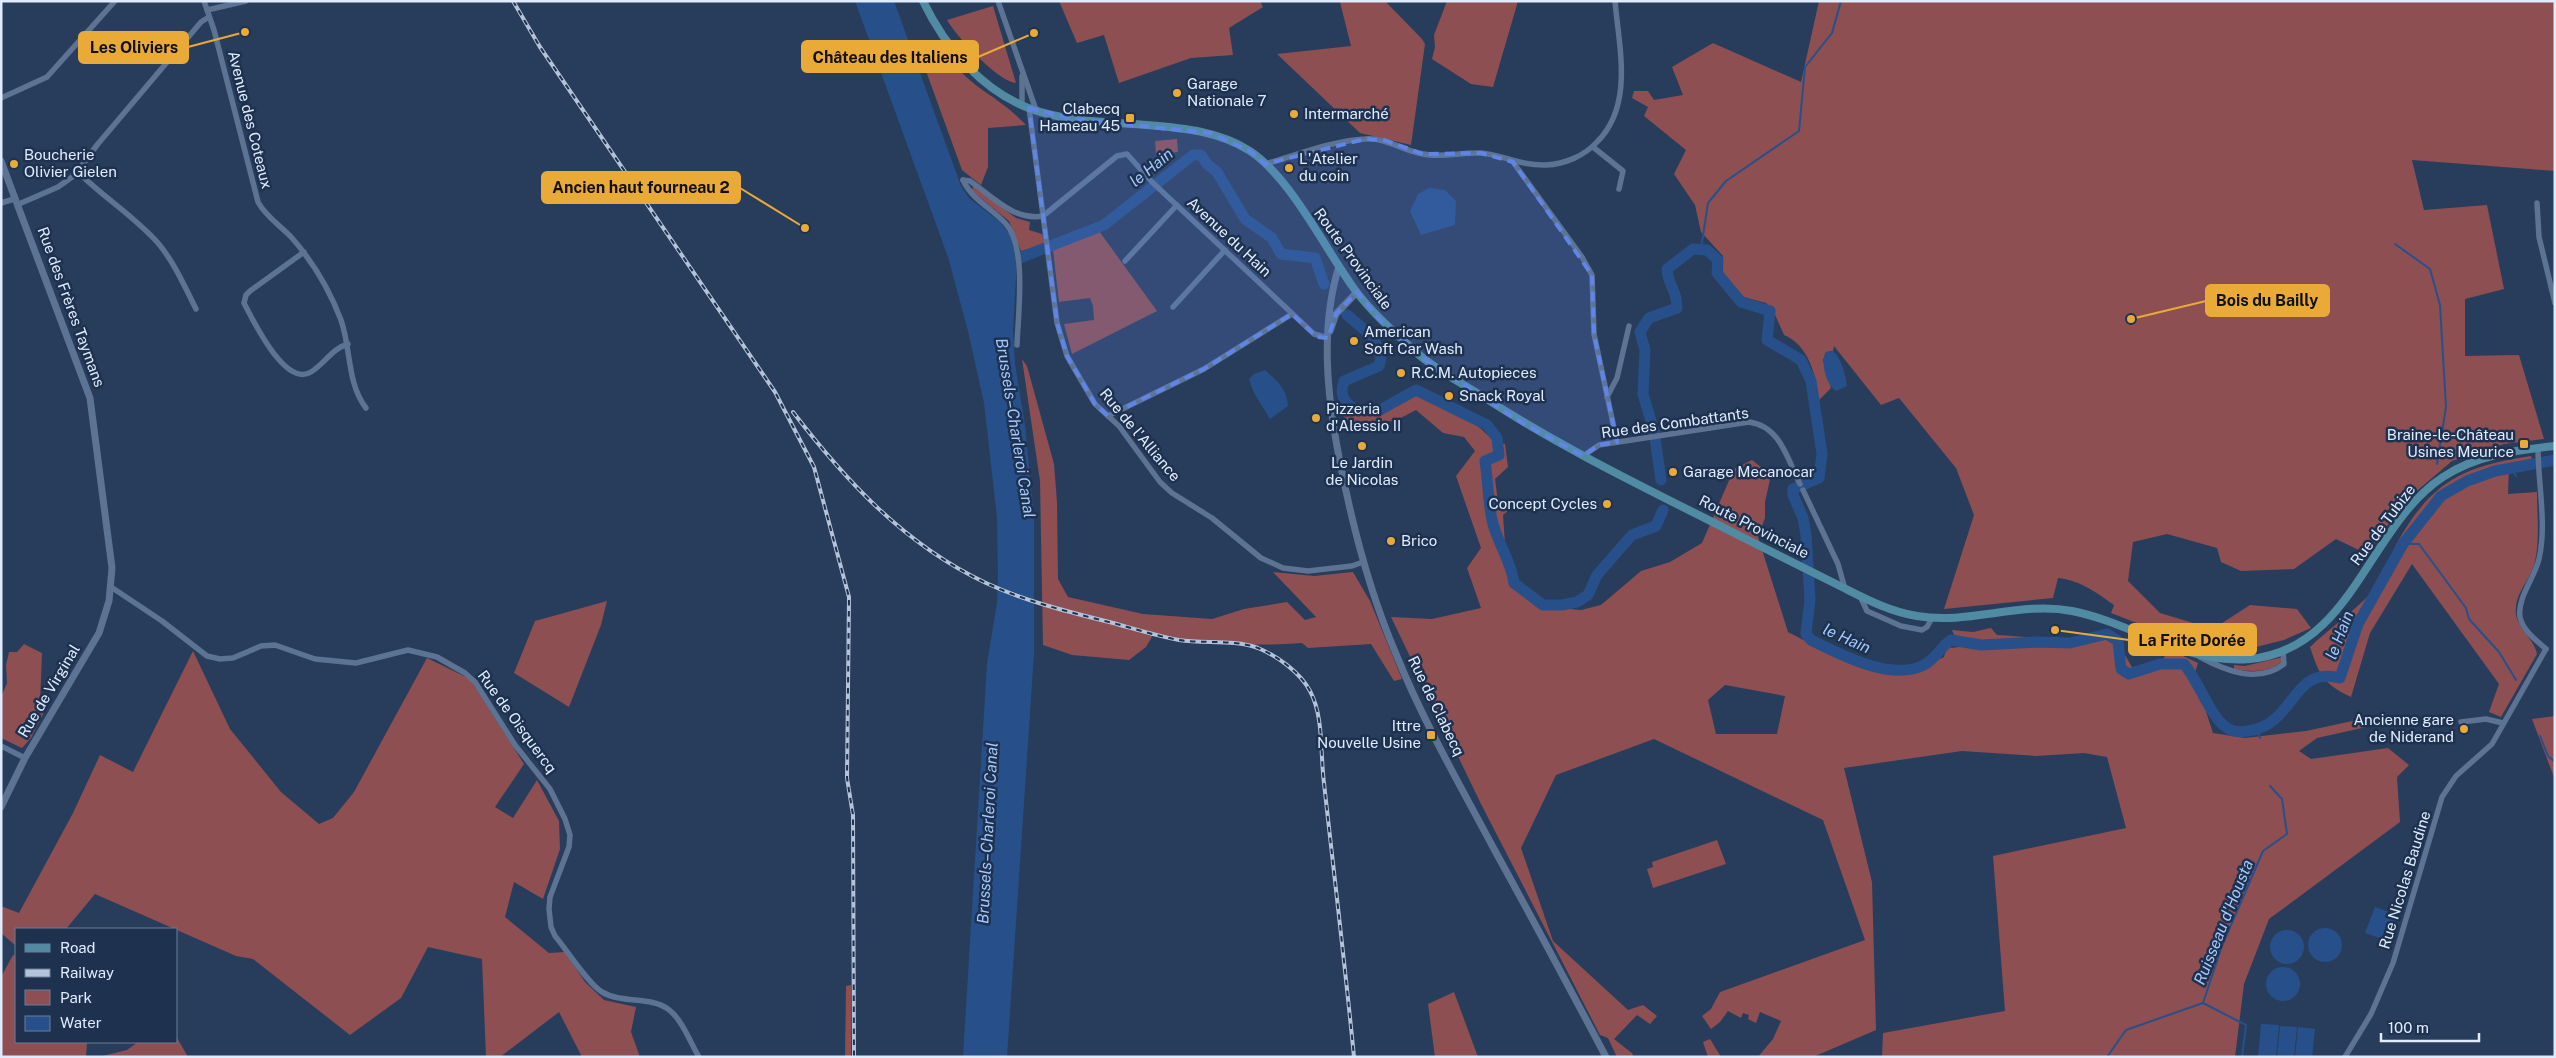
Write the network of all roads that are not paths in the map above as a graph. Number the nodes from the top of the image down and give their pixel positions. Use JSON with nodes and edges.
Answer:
{"nodes":[{"id":1,"x":115,"y":1,"type":"edge"},
{"id":2,"x":204,"y":1,"type":"edge"},
{"id":3,"x":246,"y":1,"type":"edge"},
{"id":4,"x":923,"y":1,"type":"edge"},
{"id":5,"x":998,"y":1,"type":"edge"},
{"id":6,"x":1615,"y":1,"type":"edge"},
{"id":7,"x":207,"y":10,"type":"junction"},
{"id":8,"x":209,"y":17,"type":"junction"},
{"id":9,"x":1022,"y":74,"type":"junction"},
{"id":10,"x":1,"y":98,"type":"edge"},
{"id":11,"x":1029,"y":108,"type":"junction"},
{"id":12,"x":1593,"y":147,"type":"junction"},
{"id":13,"x":1,"y":161,"type":"edge"},
{"id":14,"x":1513,"y":162,"type":"junction"},
{"id":15,"x":1265,"y":164,"type":"junction"},
{"id":16,"x":78,"y":172,"type":"junction"},
{"id":17,"x":1620,"y":189,"type":"dead end"},
{"id":18,"x":16,"y":202,"type":"junction"},
{"id":19,"x":1,"y":203,"type":"edge"},
{"id":20,"x":2537,"y":203,"type":"dead end"},
{"id":21,"x":1177,"y":205,"type":"junction"},
{"id":22,"x":1043,"y":216,"type":"junction"},
{"id":23,"x":1225,"y":250,"type":"junction"},
{"id":24,"x":304,"y":252,"type":"junction"},
{"id":25,"x":1125,"y":261,"type":"dead end"},
{"id":26,"x":1339,"y":266,"type":"junction"},
{"id":27,"x":1357,"y":292,"type":"junction"},
{"id":28,"x":2555,"y":303,"type":"edge"},
{"id":29,"x":1173,"y":307,"type":"dead end"},
{"id":30,"x":196,"y":309,"type":"dead end"},
{"id":31,"x":1292,"y":314,"type":"junction"},
{"id":32,"x":1629,"y":326,"type":"dead end"},
{"id":33,"x":1328,"y":338,"type":"junction"},
{"id":34,"x":348,"y":344,"type":"junction"},
{"id":35,"x":1017,"y":345,"type":"dead end"},
{"id":36,"x":1607,"y":397,"type":"junction"},
{"id":37,"x":366,"y":408,"type":"dead end"},
{"id":38,"x":1108,"y":416,"type":"junction"},
{"id":39,"x":1618,"y":442,"type":"junction"},
{"id":40,"x":2555,"y":446,"type":"edge"},
{"id":41,"x":2538,"y":448,"type":"junction"},
{"id":42,"x":1583,"y":456,"type":"junction"},
{"id":43,"x":1800,"y":484,"type":"dead end"},
{"id":44,"x":1803,"y":490,"type":"dead end"},
{"id":45,"x":1363,"y":562,"type":"junction"},
{"id":46,"x":111,"y":587,"type":"junction"},
{"id":47,"x":1845,"y":589,"type":"junction"},
{"id":48,"x":1860,"y":596,"type":"junction"},
{"id":49,"x":1959,"y":617,"type":"joint"},
{"id":50,"x":1932,"y":618,"type":"junction"},
{"id":51,"x":2546,"y":649,"type":"junction"},
{"id":52,"x":2554,"y":650,"type":"edge"},
{"id":53,"x":2284,"y":651,"type":"junction"},
{"id":54,"x":2196,"y":654,"type":"junction"},
{"id":55,"x":2462,"y":722,"type":"dead end"},
{"id":56,"x":2503,"y":723,"type":"junction"},
{"id":57,"x":1,"y":746,"type":"edge"},
{"id":58,"x":25,"y":758,"type":"junction"},
{"id":59,"x":1,"y":807,"type":"edge"},
{"id":60,"x":699,"y":1057,"type":"edge"},
{"id":61,"x":1606,"y":1057,"type":"edge"},
{"id":62,"x":2345,"y":1057,"type":"edge"}],
"edges":[{"from":1,"to":10,"type":"street"},
{"from":2,"to":7,"type":"street","name":"Avenue des Coteaux"},
{"from":3,"to":7,"type":"street"},
{"from":4,"to":11,"type":"main road","name":"Route Provinciale"},
{"from":5,"to":9,"type":"street"},
{"from":6,"to":12,"type":"street"},
{"from":7,"to":8,"type":"street","name":"Avenue des Coteaux"},
{"from":8,"to":16,"type":"street"},
{"from":8,"to":24,"type":"street","name":"Avenue des Coteaux"},
{"from":9,"to":11,"type":"street"},
{"from":9,"to":11,"type":"street"},
{"from":11,"to":15,"type":"main road","name":"Route Provinciale"},
{"from":11,"to":22,"type":"street","name":"Rue de l'Alliance"},
{"from":12,"to":14,"type":"street"},
{"from":12,"to":17,"type":"street"},
{"from":13,"to":18,"type":"street","name":"Rue des Frères Taymans"},
{"from":14,"to":15,"type":"street"},
{"from":14,"to":36,"type":"street"},
{"from":15,"to":26,"type":"main road","name":"Route Provinciale"},
{"from":16,"to":18,"type":"street"},
{"from":16,"to":30,"type":"street"},
{"from":18,"to":19,"type":"street"},
{"from":18,"to":46,"type":"street","name":"Rue des Frères Taymans"},
{"from":20,"to":28,"type":"street"},
{"from":21,"to":22,"type":"street","name":"Avenue du Hain"},
{"from":21,"to":23,"type":"street","name":"Avenue du Hain"},
{"from":21,"to":25,"type":"street"},
{"from":22,"to":35,"type":"street"},
{"from":22,"to":38,"type":"street","name":"Rue de l'Alliance"},
{"from":23,"to":29,"type":"street"},
{"from":23,"to":31,"type":"street","name":"Avenue du Hain"},
{"from":24,"to":34,"type":"street","name":"Avenue des Coteaux"},
{"from":24,"to":34,"type":"street"},
{"from":26,"to":27,"type":"main road","name":"Route Provinciale"},
{"from":26,"to":33,"type":"street","name":"Rue de Clabecq"},
{"from":27,"to":33,"type":"street","name":"Rue de Clabecq"},
{"from":27,"to":42,"type":"main road","name":"Route Provinciale"},
{"from":31,"to":33,"type":"street","name":"Avenue du Hain"},
{"from":31,"to":38,"type":"street"},
{"from":32,"to":36,"type":"street"},
{"from":33,"to":45,"type":"street","name":"Rue de Clabecq"},
{"from":34,"to":37,"type":"street","name":"Avenue des Coteaux"},
{"from":36,"to":39,"type":"street"},
{"from":38,"to":45,"type":"street","name":"Rue de l'Alliance"},
{"from":39,"to":42,"type":"street","name":"Rue des Combattants"},
{"from":39,"to":43,"type":"street","name":"Rue des Combattants"},
{"from":40,"to":41,"type":"main road","name":"Rue de Tubize"},
{"from":41,"to":51,"type":"street"},
{"from":41,"to":53,"type":"main road","name":"Rue de Tubize"},
{"from":42,"to":47,"type":"main road","name":"Route Provinciale"},
{"from":44,"to":47,"type":"street"},
{"from":45,"to":61,"type":"street","name":"Rue de Clabecq"},
{"from":46,"to":58,"type":"street","name":"Rue de Virginal"},
{"from":46,"to":60,"type":"street","name":"Rue de Oisquercq"},
{"from":47,"to":48,"type":"main road","name":"Route Provinciale"},
{"from":48,"to":50,"type":"main road","name":"Route Provinciale"},
{"from":48,"to":50,"type":"street","name":"Route Provinciale"},
{"from":49,"to":50,"type":"main road","name":"Route Provinciale"},
{"from":49,"to":54,"type":"main road","name":"Rue de Tubize"},
{"from":51,"to":52,"type":"street"},
{"from":51,"to":56,"type":"street","name":"Rue Nicolas Baudine"},
{"from":53,"to":54,"type":"main road","name":"Rue de Tubize"},
{"from":53,"to":54,"type":"street","name":"Rue de Tubize"},
{"from":55,"to":56,"type":"street"},
{"from":56,"to":62,"type":"street","name":"Rue Nicolas Baudine"},
{"from":57,"to":58,"type":"street"},
{"from":58,"to":59,"type":"street","name":"Rue de Virginal"}]}
